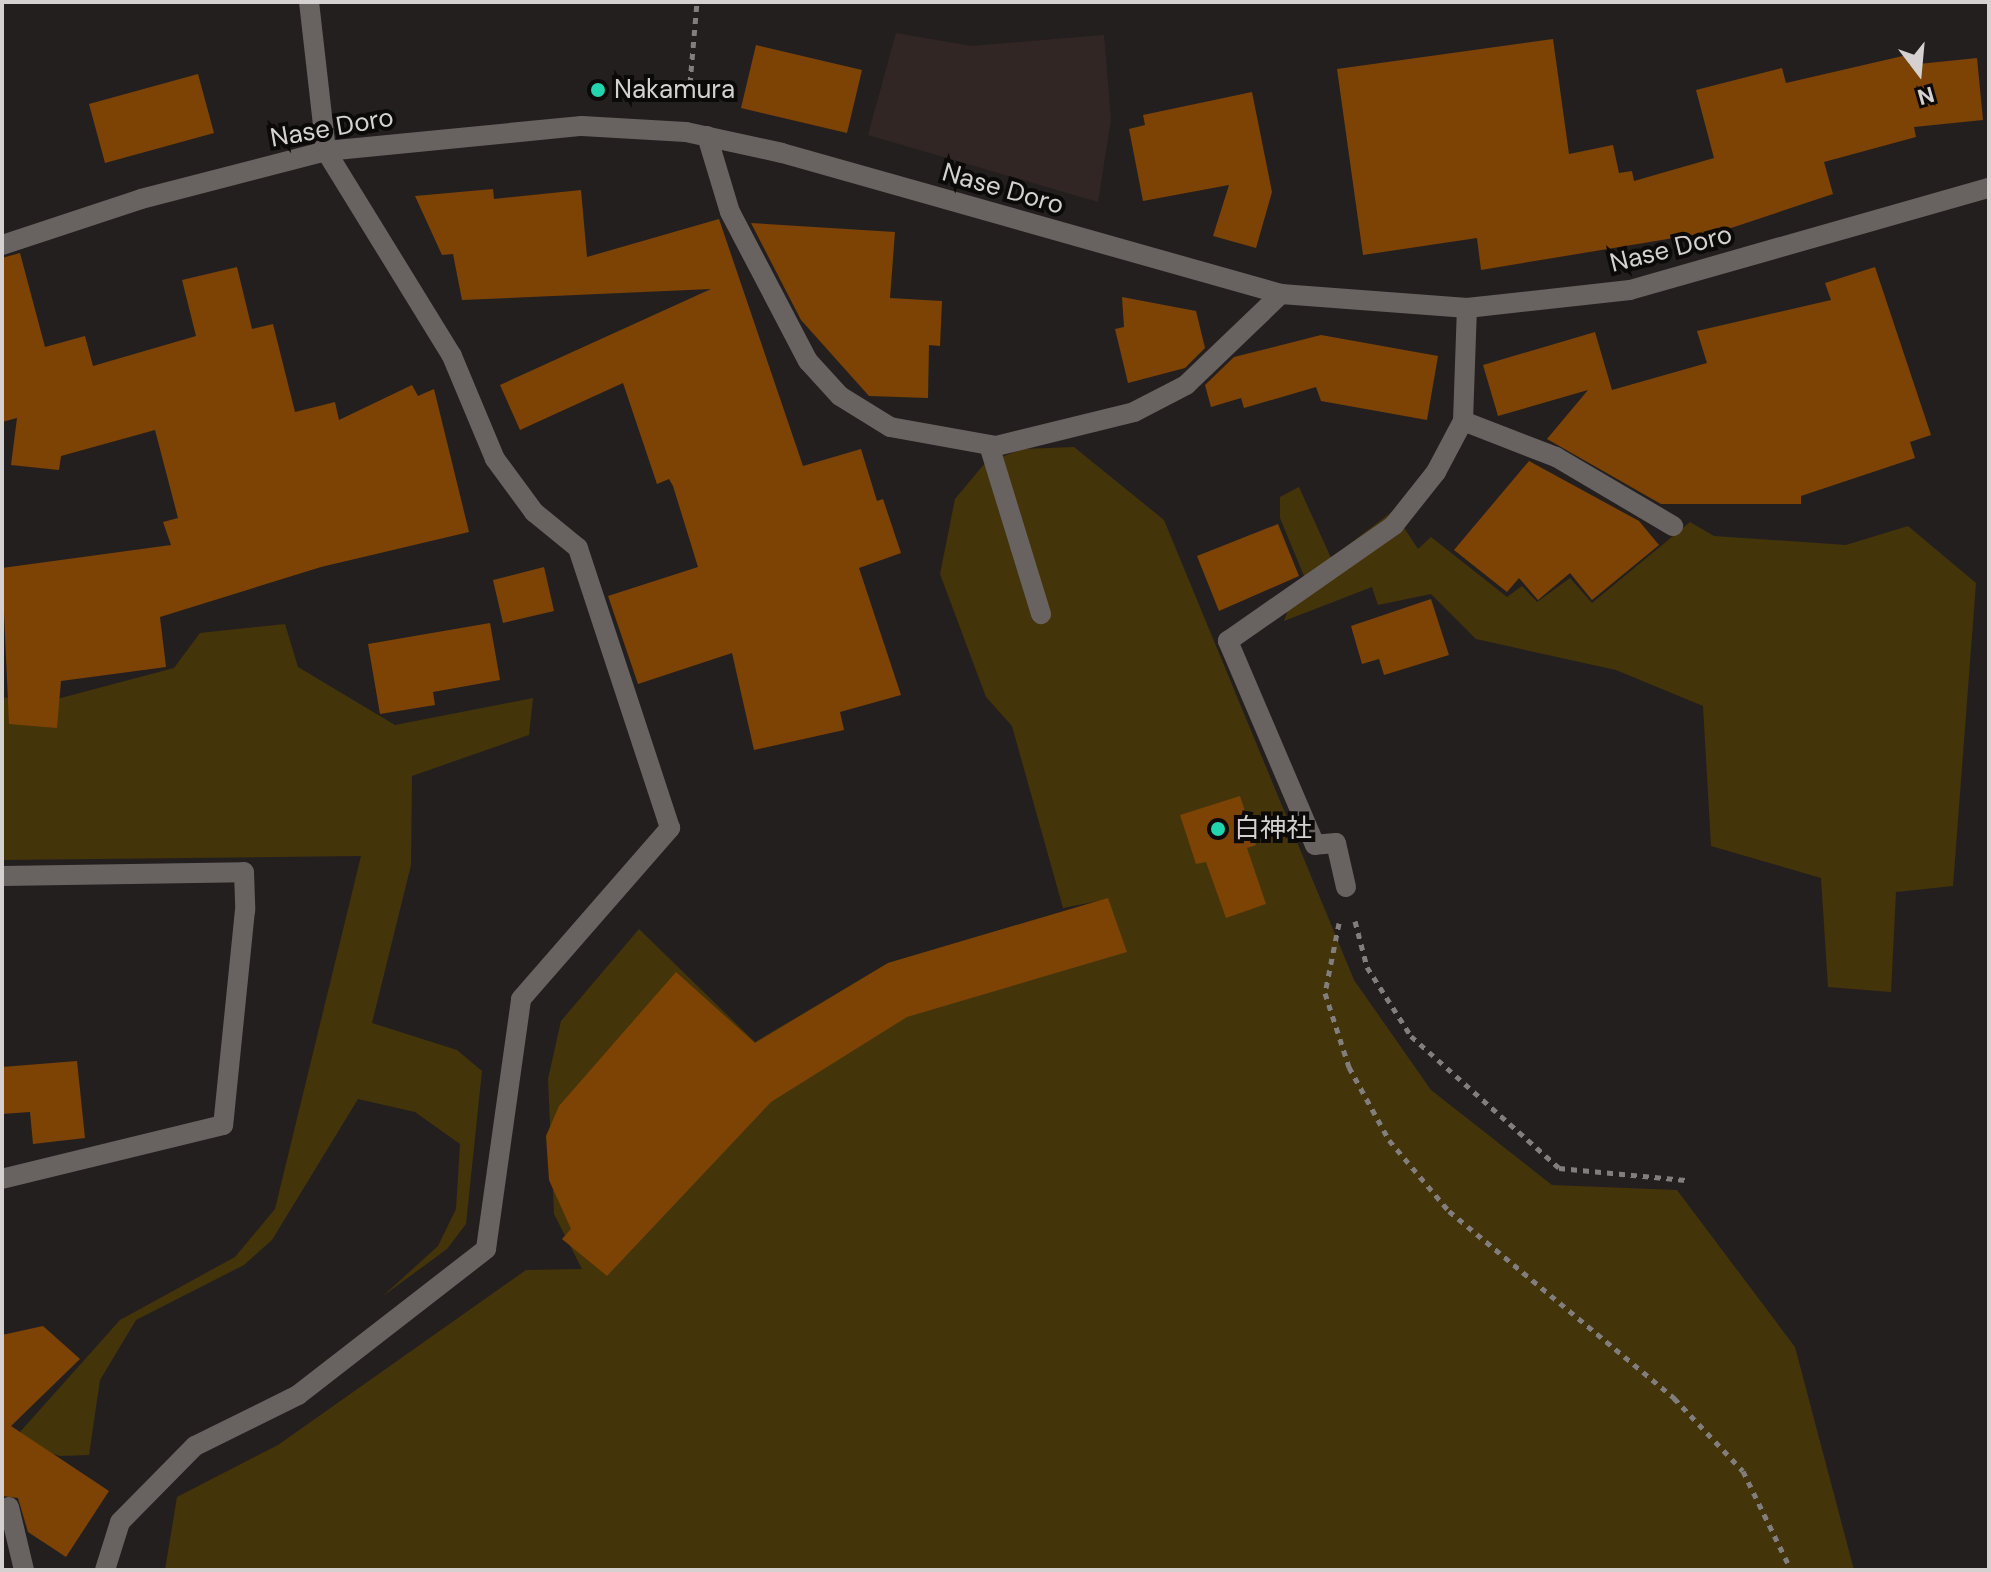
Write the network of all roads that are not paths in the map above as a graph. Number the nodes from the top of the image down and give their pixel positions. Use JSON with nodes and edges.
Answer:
{"nodes":[{"id":1,"x":309,"y":8,"type":"edge"},
{"id":2,"x":707,"y":136,"type":"junction"},
{"id":3,"x":326,"y":151,"type":"junction"},
{"id":4,"x":1989,"y":188,"type":"edge"},
{"id":5,"x":2,"y":245,"type":"edge"},
{"id":6,"x":1281,"y":294,"type":"junction"},
{"id":7,"x":1467,"y":308,"type":"junction"},
{"id":8,"x":1463,"y":421,"type":"junction"},
{"id":9,"x":989,"y":445,"type":"junction"},
{"id":10,"x":1673,"y":526,"type":"dead end"},
{"id":11,"x":1041,"y":614,"type":"dead end"},
{"id":12,"x":2,"y":876,"type":"edge"},
{"id":13,"x":1346,"y":887,"type":"road end"},
{"id":14,"x":2,"y":1179,"type":"edge"},
{"id":15,"x":9,"y":1507,"type":"dead end"},
{"id":16,"x":24,"y":1570,"type":"edge"},
{"id":17,"x":105,"y":1570,"type":"edge"}],
"edges":[{"from":1,"to":3,"type":"street"},
{"from":2,"to":3,"type":"street","name":"Nase Doro"},
{"from":2,"to":6,"type":"street","name":"Nase Doro"},
{"from":2,"to":9,"type":"street"},
{"from":3,"to":5,"type":"street","name":"Nase Doro"},
{"from":3,"to":17,"type":"street"},
{"from":4,"to":7,"type":"street","name":"Nase Doro"},
{"from":6,"to":7,"type":"street","name":"Nase Doro"},
{"from":6,"to":9,"type":"street"},
{"from":7,"to":8,"type":"street"},
{"from":8,"to":10,"type":"street"},
{"from":8,"to":13,"type":"street"},
{"from":9,"to":11,"type":"street"},
{"from":12,"to":14,"type":"street"},
{"from":15,"to":16,"type":"street"}]}
